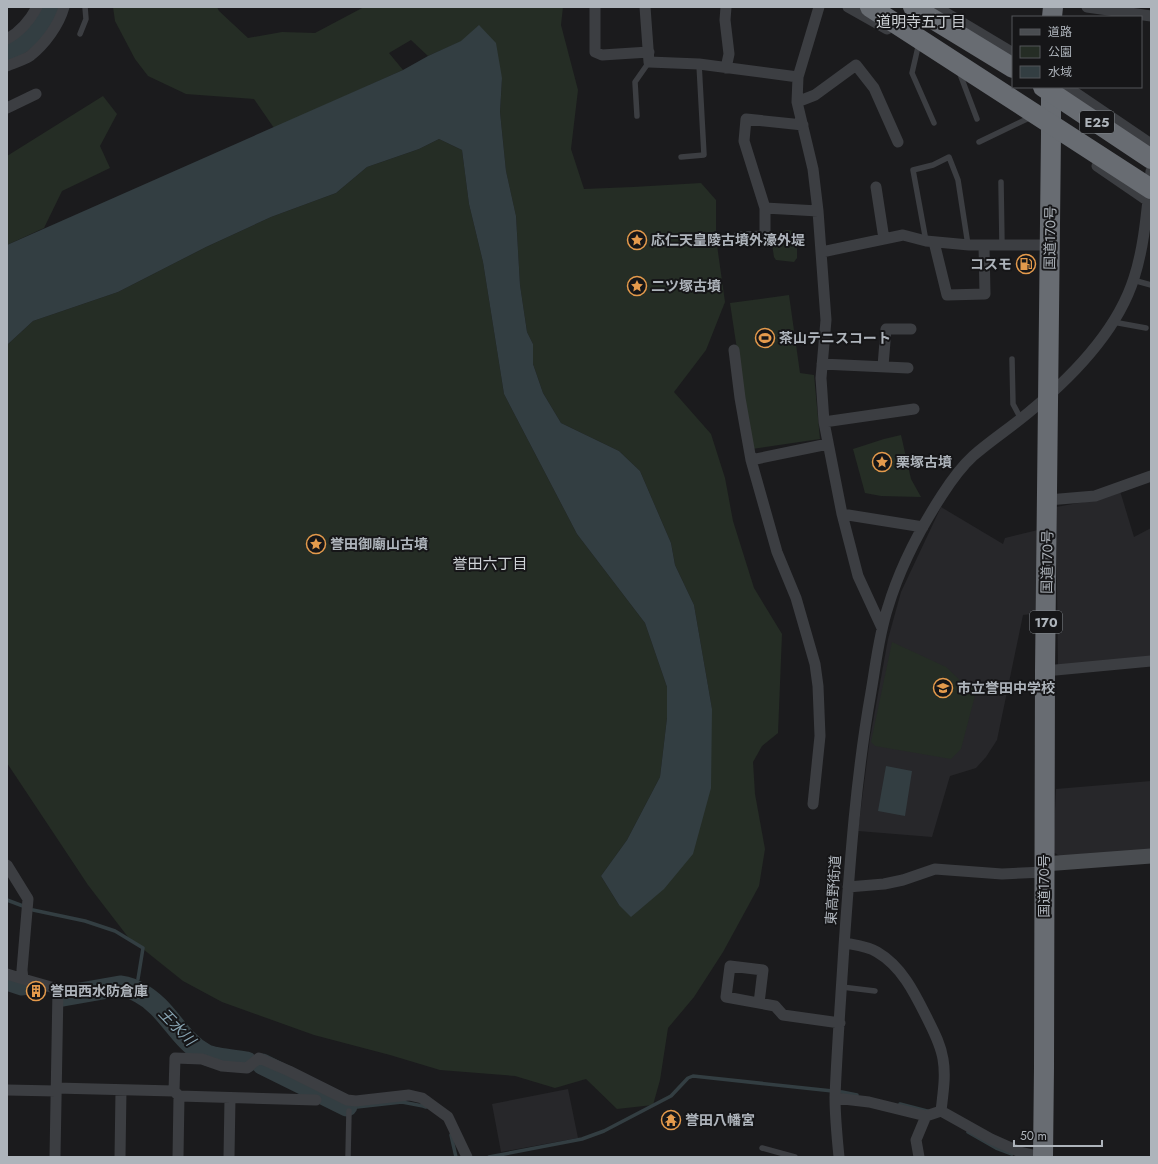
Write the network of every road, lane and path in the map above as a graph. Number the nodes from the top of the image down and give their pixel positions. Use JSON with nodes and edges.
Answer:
{"nodes":[{"id":1,"x":37,"y":7,"type":"edge"},
{"id":2,"x":64,"y":7,"type":"edge"},
{"id":3,"x":85,"y":7,"type":"edge"},
{"id":4,"x":595,"y":7,"type":"edge"},
{"id":5,"x":645,"y":7,"type":"edge"},
{"id":6,"x":726,"y":7,"type":"edge"},
{"id":7,"x":819,"y":7,"type":"edge"},
{"id":8,"x":848,"y":7,"type":"edge"},
{"id":9,"x":870,"y":7,"type":"edge"},
{"id":10,"x":913,"y":7,"type":"edge"},
{"id":11,"x":936,"y":7,"type":"edge"},
{"id":12,"x":1087,"y":7,"type":"edge"},
{"id":13,"x":1151,"y":16,"type":"edge"},
{"id":14,"x":80,"y":34,"type":"dead end"},
{"id":15,"x":7,"y":39,"type":"edge"},
{"id":16,"x":918,"y":47,"type":"junction"},
{"id":17,"x":1012,"y":52,"type":"edge"},
{"id":18,"x":649,"y":57,"type":"junction"},
{"id":19,"x":698,"y":64,"type":"junction"},
{"id":20,"x":7,"y":66,"type":"edge"},
{"id":21,"x":1012,"y":67,"type":"edge"},
{"id":22,"x":726,"y":68,"type":"junction"},
{"id":23,"x":960,"y":74,"type":"junction"},
{"id":24,"x":798,"y":77,"type":"junction"},
{"id":25,"x":1044,"y":88,"type":"edge"},
{"id":26,"x":1050,"y":88,"type":"edge"},
{"id":27,"x":1068,"y":88,"type":"edge"},
{"id":28,"x":36,"y":94,"type":"dead end"},
{"id":29,"x":797,"y":102,"type":"junction"},
{"id":30,"x":7,"y":108,"type":"edge"},
{"id":31,"x":637,"y":116,"type":"dead end"},
{"id":32,"x":1029,"y":118,"type":"junction"},
{"id":33,"x":977,"y":119,"type":"dead end"},
{"id":34,"x":934,"y":123,"type":"dead end"},
{"id":35,"x":803,"y":125,"type":"junction"},
{"id":36,"x":1051,"y":134,"type":"junction"},
{"id":37,"x":898,"y":142,"type":"dead end"},
{"id":38,"x":979,"y":142,"type":"dead end"},
{"id":39,"x":1151,"y":144,"type":"edge"},
{"id":40,"x":681,"y":157,"type":"dead end"},
{"id":41,"x":1151,"y":159,"type":"edge"},
{"id":42,"x":1151,"y":171,"type":"edge"},
{"id":43,"x":1001,"y":182,"type":"dead end"},
{"id":44,"x":876,"y":188,"type":"dead end"},
{"id":45,"x":1150,"y":197,"type":"edge"},
{"id":46,"x":765,"y":208,"type":"junction"},
{"id":47,"x":818,"y":211,"type":"junction"},
{"id":48,"x":738,"y":237,"type":"dead end"},
{"id":49,"x":884,"y":239,"type":"junction"},
{"id":50,"x":930,"y":242,"type":"junction"},
{"id":51,"x":968,"y":245,"type":"junction"},
{"id":52,"x":984,"y":245,"type":"junction"},
{"id":53,"x":1002,"y":245,"type":"junction"},
{"id":54,"x":1050,"y":245,"type":"junction"},
{"id":55,"x":822,"y":252,"type":"junction"},
{"id":56,"x":1133,"y":280,"type":"junction"},
{"id":57,"x":1151,"y":285,"type":"edge"},
{"id":58,"x":1112,"y":322,"type":"junction"},
{"id":59,"x":1146,"y":328,"type":"dead end"},
{"id":60,"x":910,"y":329,"type":"dead end"},
{"id":61,"x":734,"y":350,"type":"dead end"},
{"id":62,"x":1012,"y":359,"type":"dead end"},
{"id":63,"x":822,"y":364,"type":"junction"},
{"id":64,"x":883,"y":366,"type":"junction"},
{"id":65,"x":908,"y":368,"type":"dead end"},
{"id":66,"x":1048,"y":397,"type":"junction"},
{"id":67,"x":914,"y":409,"type":"dead end"},
{"id":68,"x":1021,"y":420,"type":"junction"},
{"id":69,"x":824,"y":422,"type":"junction"},
{"id":70,"x":828,"y":444,"type":"junction"},
{"id":71,"x":751,"y":460,"type":"junction"},
{"id":72,"x":1151,"y":476,"type":"edge"},
{"id":73,"x":1048,"y":500,"type":"junction"},
{"id":74,"x":842,"y":514,"type":"junction"},
{"id":75,"x":923,"y":527,"type":"junction"},
{"id":76,"x":882,"y":628,"type":"junction"},
{"id":77,"x":1151,"y":661,"type":"edge"},
{"id":78,"x":1045,"y":672,"type":"junction"},
{"id":79,"x":813,"y":804,"type":"dead end"},
{"id":80,"x":1151,"y":856,"type":"edge"},
{"id":81,"x":7,"y":865,"type":"edge"},
{"id":82,"x":1044,"y":868,"type":"junction"},
{"id":83,"x":848,"y":887,"type":"junction"},
{"id":84,"x":844,"y":943,"type":"junction"},
{"id":85,"x":7,"y":974,"type":"edge"},
{"id":86,"x":23,"y":979,"type":"junction"},
{"id":87,"x":842,"y":987,"type":"junction"},
{"id":88,"x":875,"y":992,"type":"dead end"},
{"id":89,"x":759,"y":1003,"type":"dead end"},
{"id":90,"x":840,"y":1023,"type":"junction"},
{"id":91,"x":7,"y":1090,"type":"edge"},
{"id":92,"x":56,"y":1090,"type":"junction"},
{"id":93,"x":121,"y":1090,"type":"junction"},
{"id":94,"x":176,"y":1093,"type":"junction"},
{"id":95,"x":836,"y":1094,"type":"junction"},
{"id":96,"x":230,"y":1098,"type":"junction"},
{"id":97,"x":316,"y":1100,"type":"dead end"},
{"id":98,"x":349,"y":1111,"type":"dead end"},
{"id":99,"x":941,"y":1111,"type":"junction"},
{"id":100,"x":926,"y":1116,"type":"junction"},
{"id":101,"x":762,"y":1148,"type":"dead end"},
{"id":102,"x":1033,"y":1156,"type":"edge"},
{"id":103,"x":55,"y":1157,"type":"edge"},
{"id":104,"x":120,"y":1157,"type":"edge"},
{"id":105,"x":178,"y":1157,"type":"edge"},
{"id":106,"x":229,"y":1157,"type":"edge"},
{"id":107,"x":348,"y":1157,"type":"edge"},
{"id":108,"x":467,"y":1157,"type":"edge"},
{"id":109,"x":795,"y":1157,"type":"edge"},
{"id":110,"x":834,"y":1157,"type":"edge"},
{"id":111,"x":839,"y":1157,"type":"edge"},
{"id":112,"x":919,"y":1157,"type":"edge"}],
"edges":[{"from":1,"to":15,"type":"street"},
{"from":2,"to":20,"type":"street"},
{"from":3,"to":14,"type":"lane"},
{"from":4,"to":18,"type":"street"},
{"from":5,"to":18,"type":"street"},
{"from":6,"to":22,"type":"street"},
{"from":7,"to":24,"type":"street"},
{"from":8,"to":16,"type":"street"},
{"from":9,"to":45,"type":"highway","number":"E25","bridge":true},
{"from":10,"to":21,"type":"highway"},
{"from":11,"to":17,"type":"street"},
{"from":12,"to":13,"type":"street"},
{"from":16,"to":23,"type":"street"},
{"from":16,"to":34,"type":"lane"},
{"from":18,"to":19,"type":"street"},
{"from":18,"to":31,"type":"lane"},
{"from":19,"to":22,"type":"street"},
{"from":19,"to":40,"type":"lane"},
{"from":22,"to":24,"type":"street"},
{"from":23,"to":32,"type":"street"},
{"from":23,"to":33,"type":"lane"},
{"from":24,"to":29,"type":"street"},
{"from":25,"to":41,"type":"highway","number":"E25","bridge":true},
{"from":26,"to":36,"type":"highway","name":"国道170号","number":"170"},
{"from":27,"to":39,"type":"street"},
{"from":28,"to":30,"type":"street"},
{"from":29,"to":35,"type":"street"},
{"from":29,"to":37,"type":"street"},
{"from":32,"to":36,"type":"street"},
{"from":32,"to":38,"type":"lane"},
{"from":35,"to":46,"type":"street"},
{"from":35,"to":47,"type":"street"},
{"from":36,"to":45,"type":"street"},
{"from":36,"to":54,"type":"highway","name":"国道170号","number":"170"},
{"from":42,"to":45,"type":"street","name":"東高野街道"},
{"from":43,"to":53,"type":"lane"},
{"from":44,"to":49,"type":"street"},
{"from":45,"to":56,"type":"street","name":"東高野街道"},
{"from":46,"to":47,"type":"street"},
{"from":46,"to":48,"type":"street"},
{"from":47,"to":55,"type":"street"},
{"from":49,"to":50,"type":"street"},
{"from":49,"to":55,"type":"street"},
{"from":50,"to":51,"type":"street"},
{"from":50,"to":51,"type":"lane"},
{"from":50,"to":52,"type":"street"},
{"from":51,"to":52,"type":"street"},
{"from":52,"to":53,"type":"street"},
{"from":53,"to":54,"type":"street"},
{"from":54,"to":66,"type":"highway","name":"国道170号","number":"170"},
{"from":55,"to":63,"type":"street"},
{"from":56,"to":57,"type":"lane"},
{"from":56,"to":58,"type":"street","name":"東高野街道"},
{"from":58,"to":59,"type":"lane"},
{"from":58,"to":66,"type":"street","name":"東高野街道"},
{"from":60,"to":64,"type":"street"},
{"from":61,"to":71,"type":"street"},
{"from":62,"to":68,"type":"lane"},
{"from":63,"to":64,"type":"street"},
{"from":63,"to":69,"type":"street"},
{"from":64,"to":65,"type":"street"},
{"from":66,"to":68,"type":"street","name":"東高野街道"},
{"from":66,"to":73,"type":"highway","name":"国道170号","number":"170"},
{"from":67,"to":69,"type":"street"},
{"from":68,"to":75,"type":"street","name":"東高野街道"},
{"from":69,"to":70,"type":"street"},
{"from":70,"to":71,"type":"street"},
{"from":70,"to":74,"type":"street"},
{"from":71,"to":79,"type":"street"},
{"from":72,"to":73,"type":"street"},
{"from":73,"to":78,"type":"highway","name":"国道170号","number":"170"},
{"from":74,"to":75,"type":"street"},
{"from":74,"to":76,"type":"street"},
{"from":75,"to":76,"type":"street","name":"東高野街道"},
{"from":76,"to":83,"type":"street","name":"東高野街道"},
{"from":77,"to":78,"type":"street"},
{"from":78,"to":82,"type":"highway","name":"国道170号","number":"170"},
{"from":80,"to":82,"type":"street"},
{"from":81,"to":86,"type":"street"},
{"from":82,"to":83,"type":"street"},
{"from":82,"to":102,"type":"highway","name":"国道170号","number":"170"},
{"from":83,"to":84,"type":"street","name":"東高野街道"},
{"from":84,"to":87,"type":"street","name":"東高野街道"},
{"from":84,"to":99,"type":"street"},
{"from":85,"to":86,"type":"street"},
{"from":86,"to":92,"type":"street"},
{"from":87,"to":88,"type":"lane"},
{"from":87,"to":90,"type":"street","name":"東高野街道"},
{"from":89,"to":90,"type":"street"},
{"from":90,"to":95,"type":"street","name":"東高野街道"},
{"from":91,"to":92,"type":"street"},
{"from":92,"to":93,"type":"street"},
{"from":92,"to":103,"type":"street"},
{"from":93,"to":94,"type":"street"},
{"from":93,"to":104,"type":"street"},
{"from":94,"to":96,"type":"street"},
{"from":94,"to":105,"type":"street"},
{"from":94,"to":108,"type":"street"},
{"from":95,"to":100,"type":"street"},
{"from":95,"to":111,"type":"street","name":"東高野街道"},
{"from":96,"to":97,"type":"street"},
{"from":96,"to":106,"type":"street"},
{"from":98,"to":107,"type":"lane"},
{"from":99,"to":100,"type":"street"},
{"from":99,"to":102,"type":"street"},
{"from":100,"to":112,"type":"street"},
{"from":101,"to":109,"type":"lane"},
{"from":110,"to":111,"type":"lane"}]}
